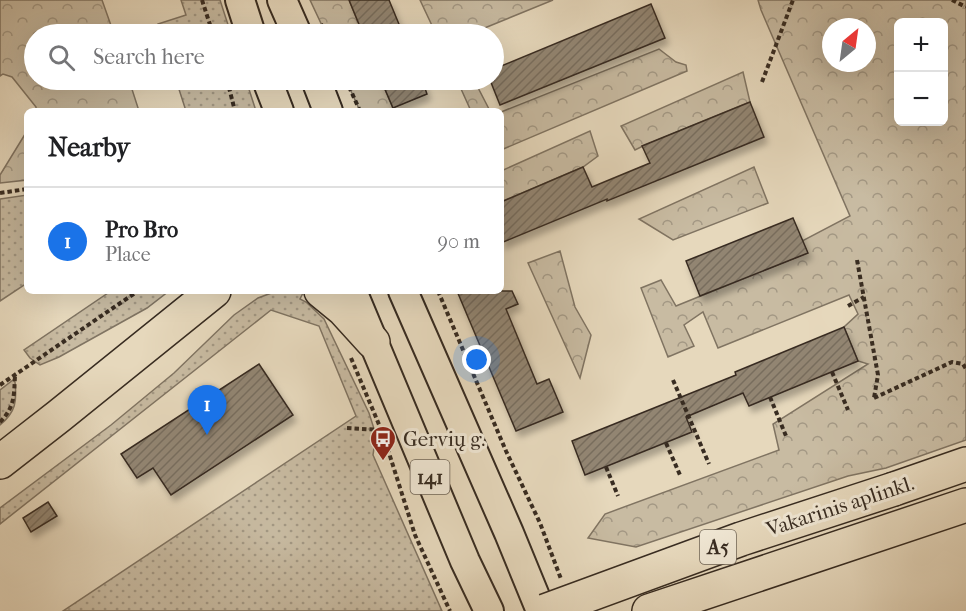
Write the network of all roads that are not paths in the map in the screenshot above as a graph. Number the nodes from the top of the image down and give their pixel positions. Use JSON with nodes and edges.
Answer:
{"nodes":[{"id":1,"x":240,"y":0,"type":"edge"},
{"id":2,"x":282,"y":0,"type":"edge"},
{"id":3,"x":248,"y":24,"type":"edge"},
{"id":4,"x":293,"y":24,"type":"edge"},
{"id":5,"x":271,"y":90,"type":"edge"},
{"id":6,"x":320,"y":90,"type":"edge"},
{"id":7,"x":278,"y":108,"type":"edge"},
{"id":8,"x":327,"y":108,"type":"edge"},
{"id":9,"x":217,"y":294,"type":"edge"},
{"id":10,"x":325,"y":294,"type":"edge"},
{"id":11,"x":352,"y":294,"type":"edge"},
{"id":12,"x":404,"y":294,"type":"edge"},
{"id":13,"x":360,"y":346,"type":"junction"},
{"id":14,"x":0,"y":462,"type":"edge"},
{"id":15,"x":966,"y":464,"type":"edge"},
{"id":16,"x":966,"y":505,"type":"edge"},
{"id":17,"x":550,"y":604,"type":"edge"},
{"id":18,"x":489,"y":611,"type":"edge"},
{"id":19,"x":649,"y":611,"type":"edge"}],
"edges":[{"from":1,"to":3,"type":"main road"},
{"from":2,"to":4,"type":"main road"},
{"from":5,"to":7,"type":"main road"},
{"from":6,"to":8,"type":"main road"},
{"from":9,"to":14,"type":"highway"},
{"from":10,"to":13,"type":"highway"},
{"from":11,"to":13,"type":"main road","number":"141"},
{"from":12,"to":17,"type":"main road","number":"141"},
{"from":13,"to":18,"type":"main road","number":"141"},
{"from":15,"to":17,"type":"highway","name":"Vakarinis aplinkl.","number":"A5","bridge":true},
{"from":16,"to":19,"type":"highway","name":"Vakarinis aplinkl.","number":"A5"}]}
